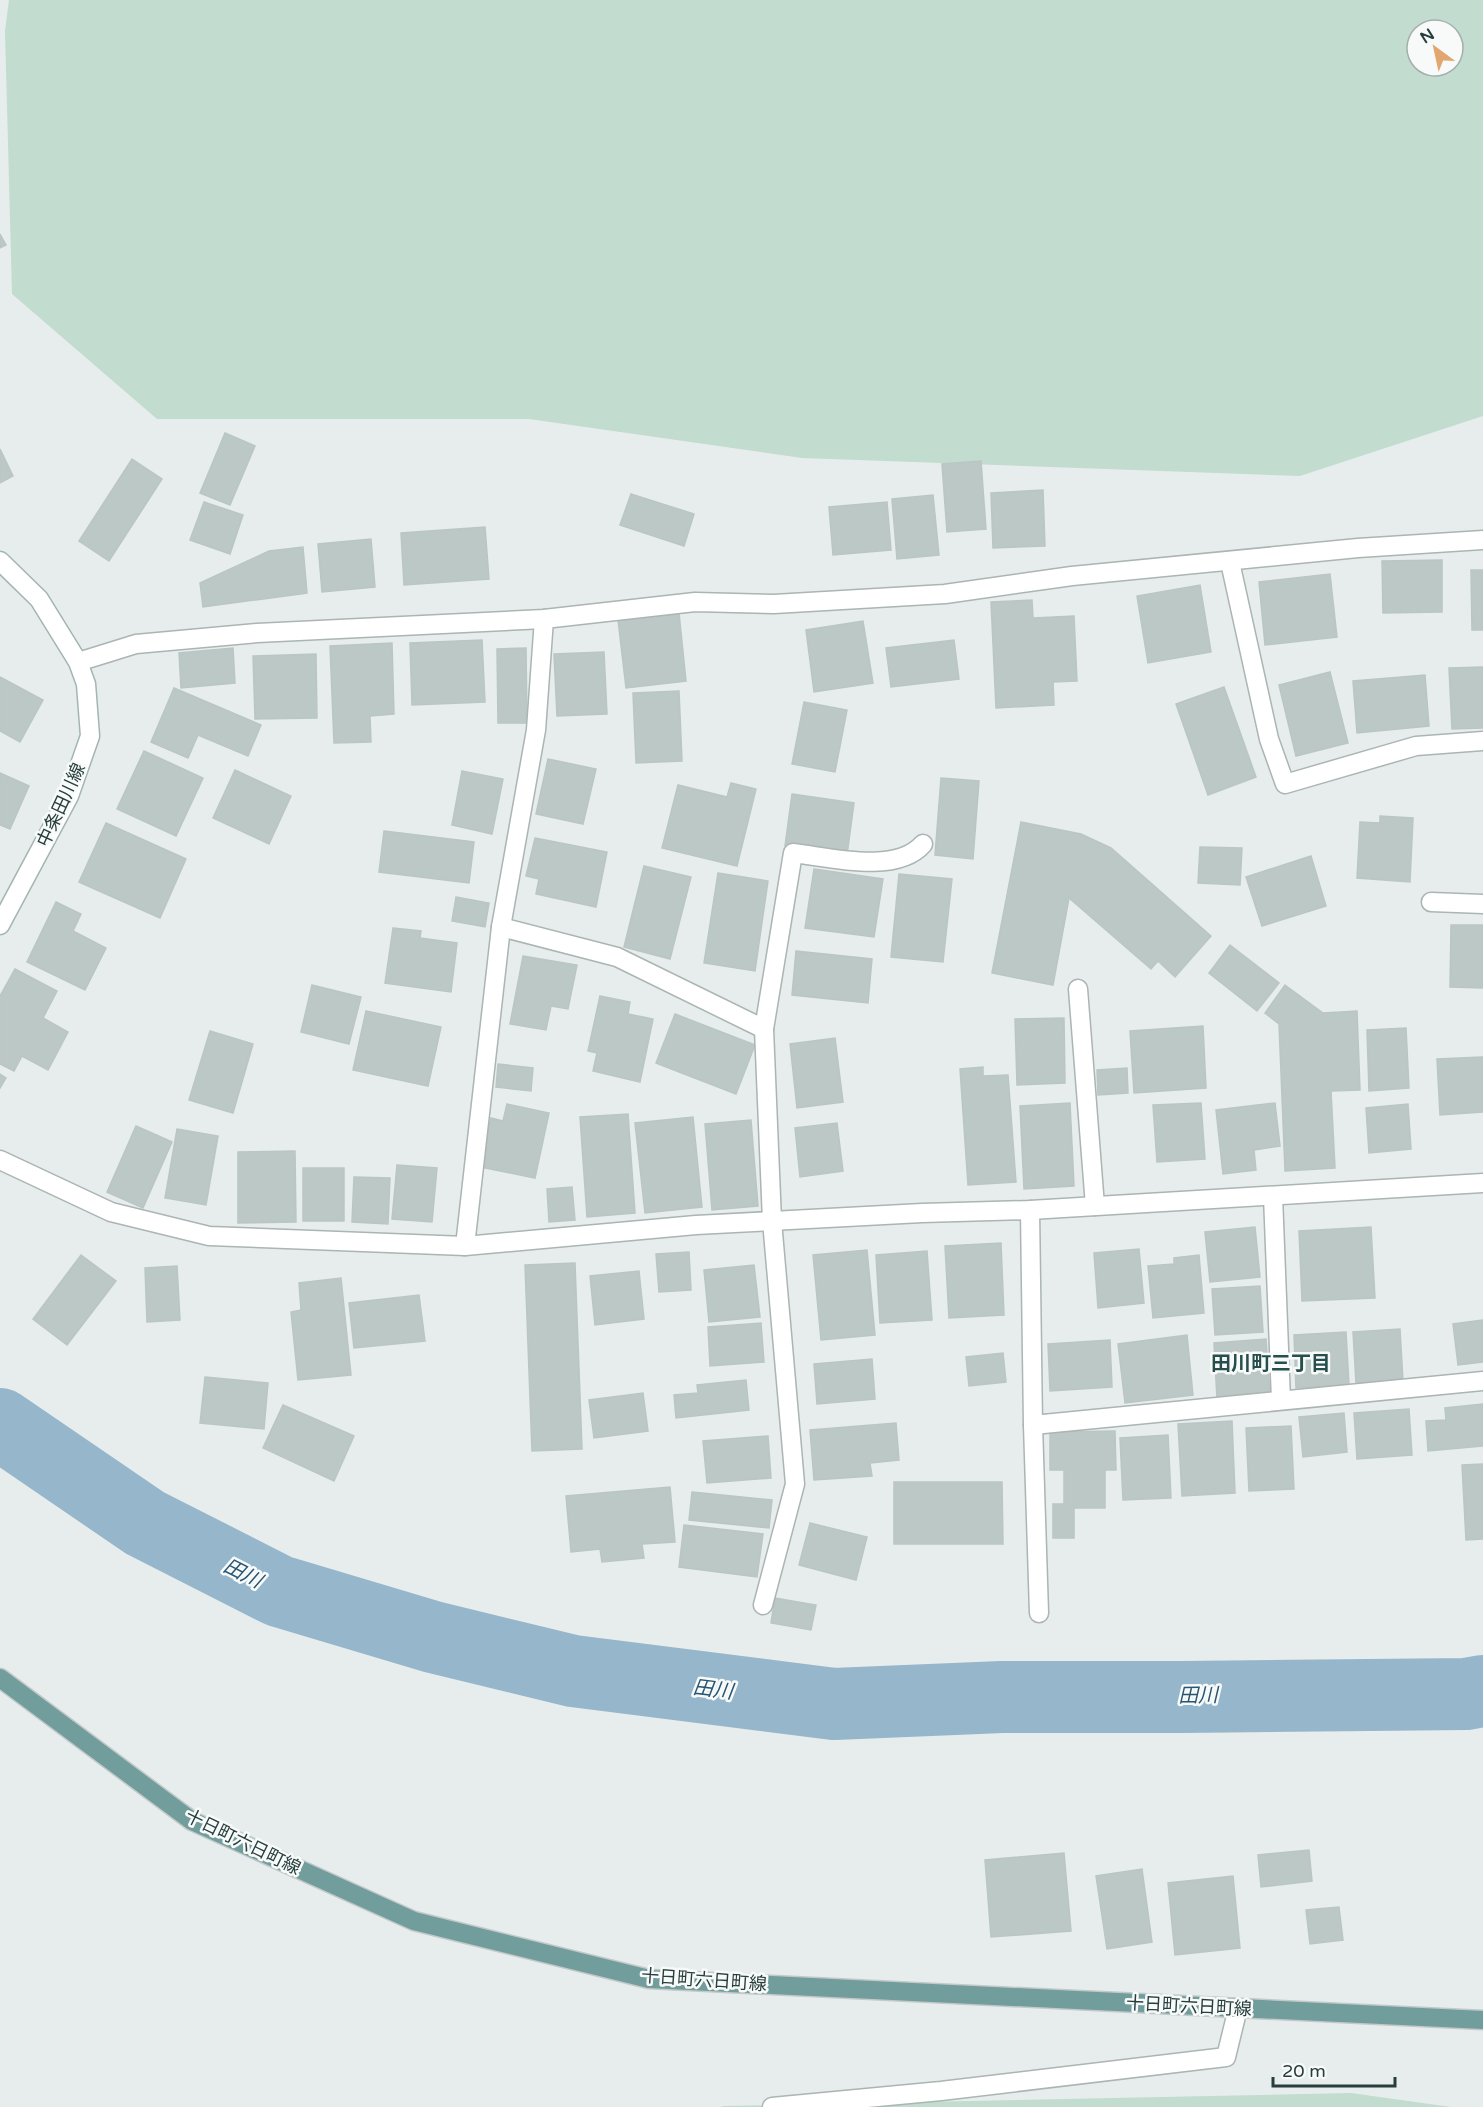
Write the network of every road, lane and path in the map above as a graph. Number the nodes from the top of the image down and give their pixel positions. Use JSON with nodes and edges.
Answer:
{"nodes":[{"id":1,"x":1483,"y":540,"type":"edge"},
{"id":2,"x":1230,"y":562,"type":"junction"},
{"id":3,"x":1,"y":564,"type":"edge"},
{"id":4,"x":544,"y":619,"type":"junction"},
{"id":5,"x":78,"y":662,"type":"junction"},
{"id":6,"x":1483,"y":741,"type":"edge"},
{"id":7,"x":923,"y":844,"type":"dead end"},
{"id":8,"x":1431,"y":902,"type":"dead end"},
{"id":9,"x":1483,"y":904,"type":"edge"},
{"id":10,"x":0,"y":926,"type":"edge"},
{"id":11,"x":501,"y":927,"type":"junction"},
{"id":12,"x":1078,"y":989,"type":"dead end"},
{"id":13,"x":764,"y":1029,"type":"junction"},
{"id":14,"x":0,"y":1160,"type":"edge"},
{"id":15,"x":1483,"y":1183,"type":"edge"},
{"id":16,"x":1273,"y":1196,"type":"junction"},
{"id":17,"x":1095,"y":1206,"type":"junction"},
{"id":18,"x":1030,"y":1210,"type":"junction"},
{"id":19,"x":772,"y":1221,"type":"junction"},
{"id":20,"x":465,"y":1246,"type":"junction"},
{"id":21,"x":1483,"y":1381,"type":"edge"},
{"id":22,"x":1281,"y":1400,"type":"junction"},
{"id":23,"x":1033,"y":1425,"type":"junction"},
{"id":24,"x":763,"y":1605,"type":"dead end"},
{"id":25,"x":1039,"y":1613,"type":"dead end"},
{"id":26,"x":0,"y":1678,"type":"edge"},
{"id":27,"x":1238,"y":2008,"type":"junction"},
{"id":28,"x":1483,"y":2020,"type":"edge"},
{"id":29,"x":772,"y":2107,"type":"edge"}],
"edges":[{"from":1,"to":2,"type":"street"},
{"from":2,"to":4,"type":"street"},
{"from":2,"to":6,"type":"street"},
{"from":3,"to":5,"type":"street","name":"中条田川線"},
{"from":4,"to":5,"type":"street"},
{"from":4,"to":11,"type":"street"},
{"from":5,"to":10,"type":"street","name":"中条田川線"},
{"from":7,"to":13,"type":"street"},
{"from":8,"to":9,"type":"street"},
{"from":11,"to":13,"type":"street"},
{"from":11,"to":20,"type":"street"},
{"from":12,"to":17,"type":"street"},
{"from":13,"to":19,"type":"street"},
{"from":14,"to":20,"type":"street"},
{"from":15,"to":16,"type":"street"},
{"from":16,"to":17,"type":"street"},
{"from":16,"to":22,"type":"street"},
{"from":17,"to":18,"type":"street"},
{"from":18,"to":19,"type":"street"},
{"from":18,"to":23,"type":"street"},
{"from":19,"to":20,"type":"street"},
{"from":19,"to":24,"type":"street"},
{"from":21,"to":22,"type":"street"},
{"from":22,"to":23,"type":"street"},
{"from":23,"to":25,"type":"street"},
{"from":26,"to":27,"type":"main road","name":"十日町六日町線"},
{"from":27,"to":28,"type":"main road","name":"十日町六日町線"},
{"from":27,"to":29,"type":"street"}]}
